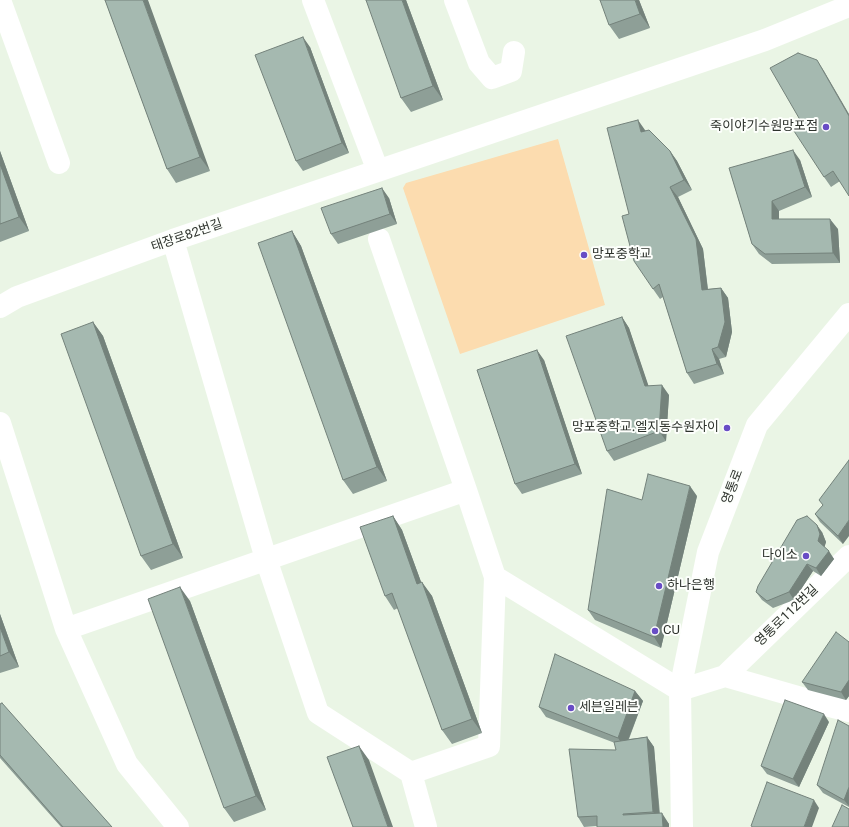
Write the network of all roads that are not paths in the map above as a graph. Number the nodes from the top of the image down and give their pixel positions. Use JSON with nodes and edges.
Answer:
{"nodes":[{"id":1,"x":0,"y":0,"type":"edge"},
{"id":2,"x":313,"y":0,"type":"edge"},
{"id":3,"x":455,"y":0,"type":"edge"},
{"id":4,"x":849,"y":6,"type":"edge"},
{"id":5,"x":514,"y":52,"type":"dead end"},
{"id":6,"x":59,"y":163,"type":"dead end"},
{"id":7,"x":378,"y":171,"type":"junction"},
{"id":8,"x":379,"y":239,"type":"dead end"},
{"id":9,"x":173,"y":240,"type":"junction"},
{"id":10,"x":0,"y":307,"type":"edge"},
{"id":11,"x":849,"y":314,"type":"edge"},
{"id":12,"x":0,"y":423,"type":"edge"},
{"id":13,"x":466,"y":490,"type":"junction"},
{"id":14,"x":849,"y":556,"type":"edge"},
{"id":15,"x":266,"y":559,"type":"junction"},
{"id":16,"x":495,"y":577,"type":"junction"},
{"id":17,"x":66,"y":629,"type":"junction"},
{"id":18,"x":725,"y":676,"type":"junction"},
{"id":19,"x":680,"y":690,"type":"junction"},
{"id":20,"x":849,"y":710,"type":"edge"},
{"id":21,"x":411,"y":773,"type":"junction"},
{"id":22,"x":178,"y":827,"type":"edge"},
{"id":23,"x":426,"y":827,"type":"edge"},
{"id":24,"x":682,"y":827,"type":"edge"}],
"edges":[{"from":1,"to":6,"type":"street"},
{"from":2,"to":7,"type":"street"},
{"from":3,"to":5,"type":"street"},
{"from":4,"to":7,"type":"street","name":"태장로82번길"},
{"from":7,"to":9,"type":"street","name":"태장로82번길"},
{"from":8,"to":13,"type":"street"},
{"from":9,"to":10,"type":"street","name":"태장로82번길"},
{"from":9,"to":15,"type":"street"},
{"from":11,"to":19,"type":"street","name":"영통로"},
{"from":12,"to":17,"type":"street"},
{"from":13,"to":15,"type":"street"},
{"from":13,"to":16,"type":"street"},
{"from":14,"to":18,"type":"street","name":"영통로112번길"},
{"from":15,"to":17,"type":"street"},
{"from":15,"to":21,"type":"street"},
{"from":16,"to":19,"type":"street"},
{"from":16,"to":21,"type":"street"},
{"from":17,"to":22,"type":"street"},
{"from":18,"to":19,"type":"street"},
{"from":18,"to":20,"type":"street"},
{"from":19,"to":24,"type":"street","name":"영통로"},
{"from":21,"to":23,"type":"street"}]}
